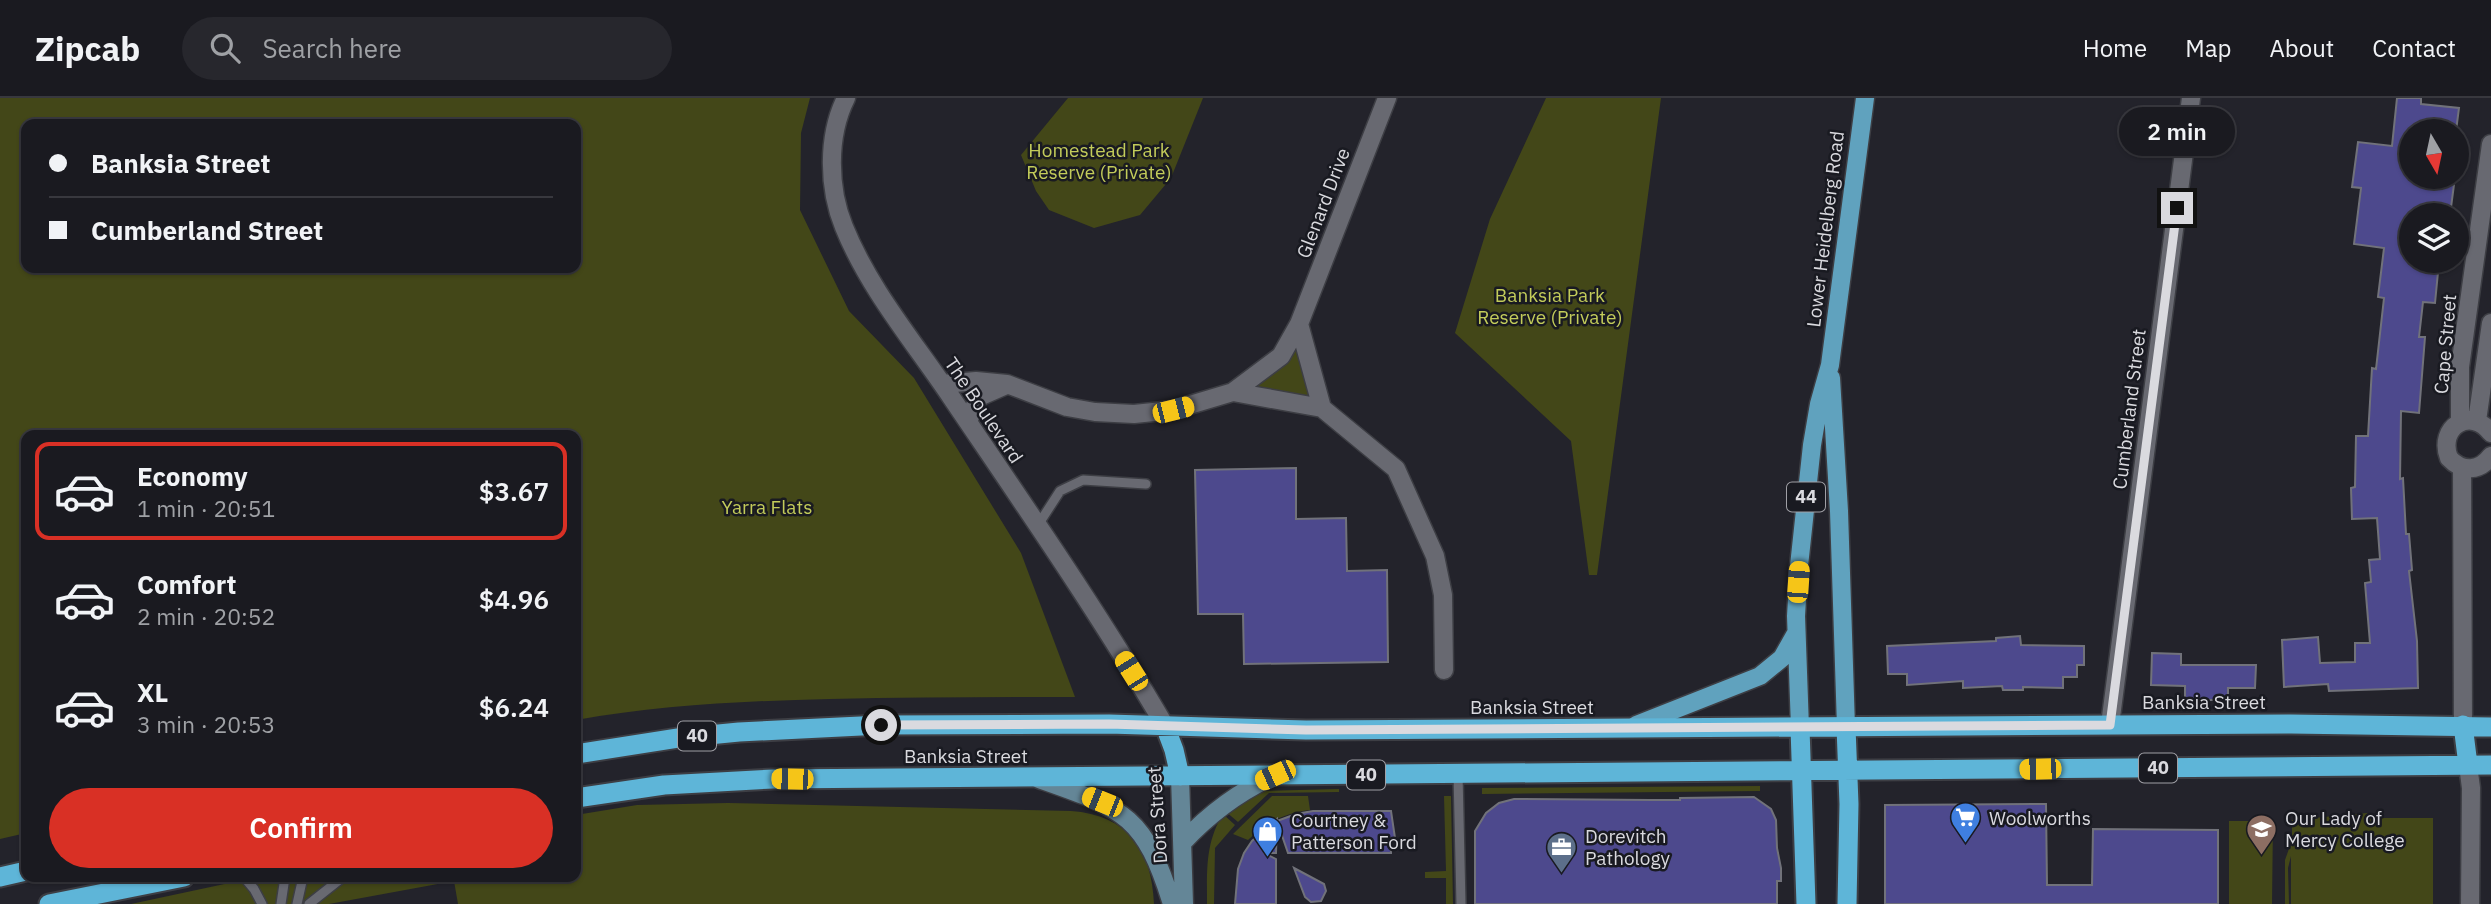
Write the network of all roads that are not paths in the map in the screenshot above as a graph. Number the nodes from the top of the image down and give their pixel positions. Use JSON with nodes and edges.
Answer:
{"nodes":[{"id":1,"x":846,"y":98,"type":"edge"},
{"id":2,"x":1387,"y":98,"type":"edge"},
{"id":3,"x":1865,"y":98,"type":"edge"},
{"id":4,"x":2191,"y":98,"type":"edge"},
{"id":5,"x":2491,"y":144,"type":"edge"},
{"id":6,"x":2491,"y":323,"type":"edge"},
{"id":7,"x":1299,"y":324,"type":"junction"},
{"id":8,"x":1830,"y":365,"type":"junction"},
{"id":9,"x":943,"y":384,"type":"junction"},
{"id":10,"x":1007,"y":384,"type":"junction"},
{"id":11,"x":1233,"y":392,"type":"junction"},
{"id":12,"x":1322,"y":408,"type":"junction"},
{"id":13,"x":968,"y":421,"type":"junction"},
{"id":14,"x":2468,"y":422,"type":"junction"},
{"id":15,"x":2491,"y":433,"type":"edge"},
{"id":16,"x":2491,"y":456,"type":"edge"},
{"id":17,"x":2462,"y":468,"type":"junction"},
{"id":18,"x":1146,"y":484,"type":"dead end"},
{"id":19,"x":1038,"y":525,"type":"junction"},
{"id":20,"x":1797,"y":632,"type":"junction"},
{"id":21,"x":1444,"y":670,"type":"dead end"},
{"id":22,"x":2110,"y":725,"type":"junction"},
{"id":23,"x":1165,"y":726,"type":"junction"},
{"id":24,"x":2463,"y":726,"type":"junction"},
{"id":25,"x":1846,"y":727,"type":"junction"},
{"id":26,"x":2491,"y":727,"type":"edge"},
{"id":27,"x":1800,"y":728,"type":"junction"},
{"id":28,"x":1626,"y":729,"type":"junction"},
{"id":29,"x":581,"y":753,"type":"edge"},
{"id":30,"x":2468,"y":765,"type":"junction"},
{"id":31,"x":2491,"y":765,"type":"edge"},
{"id":32,"x":1848,"y":771,"type":"junction"},
{"id":33,"x":1801,"y":772,"type":"junction"},
{"id":34,"x":1458,"y":774,"type":"junction"},
{"id":35,"x":1275,"y":775,"type":"junction"},
{"id":36,"x":1180,"y":776,"type":"junction"},
{"id":37,"x":1036,"y":778,"type":"junction"},
{"id":38,"x":581,"y":797,"type":"edge"},
{"id":39,"x":1183,"y":842,"type":"junction"},
{"id":40,"x":21,"y":872,"type":"edge"},
{"id":41,"x":0,"y":877,"type":"edge"},
{"id":42,"x":159,"y":882,"type":"edge"},
{"id":43,"x":247,"y":882,"type":"edge"},
{"id":44,"x":284,"y":882,"type":"edge"},
{"id":45,"x":302,"y":882,"type":"edge"},
{"id":46,"x":337,"y":882,"type":"edge"},
{"id":47,"x":49,"y":904,"type":"edge"},
{"id":48,"x":262,"y":904,"type":"edge"},
{"id":49,"x":281,"y":904,"type":"edge"},
{"id":50,"x":297,"y":904,"type":"edge"},
{"id":51,"x":310,"y":904,"type":"edge"},
{"id":52,"x":1172,"y":904,"type":"edge"},
{"id":53,"x":1184,"y":904,"type":"edge"},
{"id":54,"x":1461,"y":904,"type":"edge"},
{"id":55,"x":1805,"y":904,"type":"edge"},
{"id":56,"x":1847,"y":904,"type":"edge"},
{"id":57,"x":2470,"y":904,"type":"edge"}],
"edges":[{"from":1,"to":9,"type":"street","name":"The Boulevard"},
{"from":2,"to":7,"type":"street","name":"Glenard Drive"},
{"from":3,"to":8,"type":"main road","name":"Lower Heidelberg Road","number":"44"},
{"from":4,"to":22,"type":"street","name":"Cumberland Street"},
{"from":5,"to":14,"type":"street","name":"Cape Street"},
{"from":6,"to":14,"type":"street","name":"Cape Street"},
{"from":7,"to":11,"type":"street","name":"Glenard Drive"},
{"from":7,"to":12,"type":"street"},
{"from":8,"to":20,"type":"main road","name":"Lower Heidelberg Road","number":"44"},
{"from":8,"to":25,"type":"main road","name":"Lower Heidelberg Road","number":"44"},
{"from":9,"to":10,"type":"street","name":"Glenard Drive"},
{"from":9,"to":13,"type":"street","name":"The Boulevard"},
{"from":10,"to":11,"type":"street","name":"Glenard Drive"},
{"from":10,"to":13,"type":"street"},
{"from":11,"to":12,"type":"street","name":"Glenard Drive"},
{"from":12,"to":21,"type":"street","name":"Glenard Drive"},
{"from":13,"to":19,"type":"street","name":"The Boulevard"},
{"from":14,"to":15,"type":"street"},
{"from":14,"to":17,"type":"street"},
{"from":16,"to":17,"type":"street"},
{"from":17,"to":24,"type":"street"},
{"from":18,"to":19,"type":"lane"},
{"from":19,"to":23,"type":"street","name":"The Boulevard"},
{"from":20,"to":27,"type":"main road","name":"Lower Heidelberg Road","number":"44"},
{"from":20,"to":28,"type":"main road"},
{"from":22,"to":24,"type":"highway","name":"Banksia Street","number":"40"},
{"from":22,"to":25,"type":"highway","name":"Banksia Street","number":"40"},
{"from":23,"to":28,"type":"highway","name":"Banksia Street","number":"40"},
{"from":23,"to":29,"type":"highway","name":"Banksia Street","number":"40"},
{"from":23,"to":36,"type":"highway","name":"Dora Street"},
{"from":24,"to":26,"type":"highway","name":"Banksia Street","number":"40"},
{"from":24,"to":30,"type":"highway"},
{"from":25,"to":27,"type":"highway","name":"Banksia Street","number":"40"},
{"from":25,"to":32,"type":"highway","name":"Lower Heidelberg Road","number":"44"},
{"from":27,"to":28,"type":"highway","name":"Banksia Street","number":"40"},
{"from":27,"to":33,"type":"highway","name":"Lower Heidelberg Road","number":"44"},
{"from":30,"to":31,"type":"highway","name":"Banksia Street","number":"40"},
{"from":30,"to":32,"type":"highway","name":"Banksia Street","number":"40"},
{"from":30,"to":57,"type":"street"},
{"from":32,"to":33,"type":"highway","name":"Banksia Street","number":"40"},
{"from":32,"to":56,"type":"highway","name":"Lower Heidelberg Road","number":"44"},
{"from":33,"to":34,"type":"highway","name":"Banksia Street","number":"40"},
{"from":33,"to":55,"type":"highway","name":"Lower Heidelberg Road","number":"44"},
{"from":34,"to":35,"type":"highway","name":"Banksia Street","number":"40"},
{"from":34,"to":54,"type":"lane"},
{"from":35,"to":36,"type":"highway","name":"Banksia Street","number":"40"},
{"from":35,"to":39,"type":"main road"},
{"from":36,"to":37,"type":"highway","name":"Banksia Street","number":"40"},
{"from":36,"to":39,"type":"main road","name":"Dora Street"},
{"from":37,"to":38,"type":"highway","name":"Banksia Street","number":"40"},
{"from":37,"to":52,"type":"main road"},
{"from":39,"to":53,"type":"main road","name":"Dora Street"},
{"from":40,"to":41,"type":"highway"},
{"from":42,"to":47,"type":"highway"},
{"from":43,"to":48,"type":"lane"},
{"from":44,"to":49,"type":"lane"},
{"from":45,"to":50,"type":"lane"},
{"from":46,"to":51,"type":"lane"}]}
